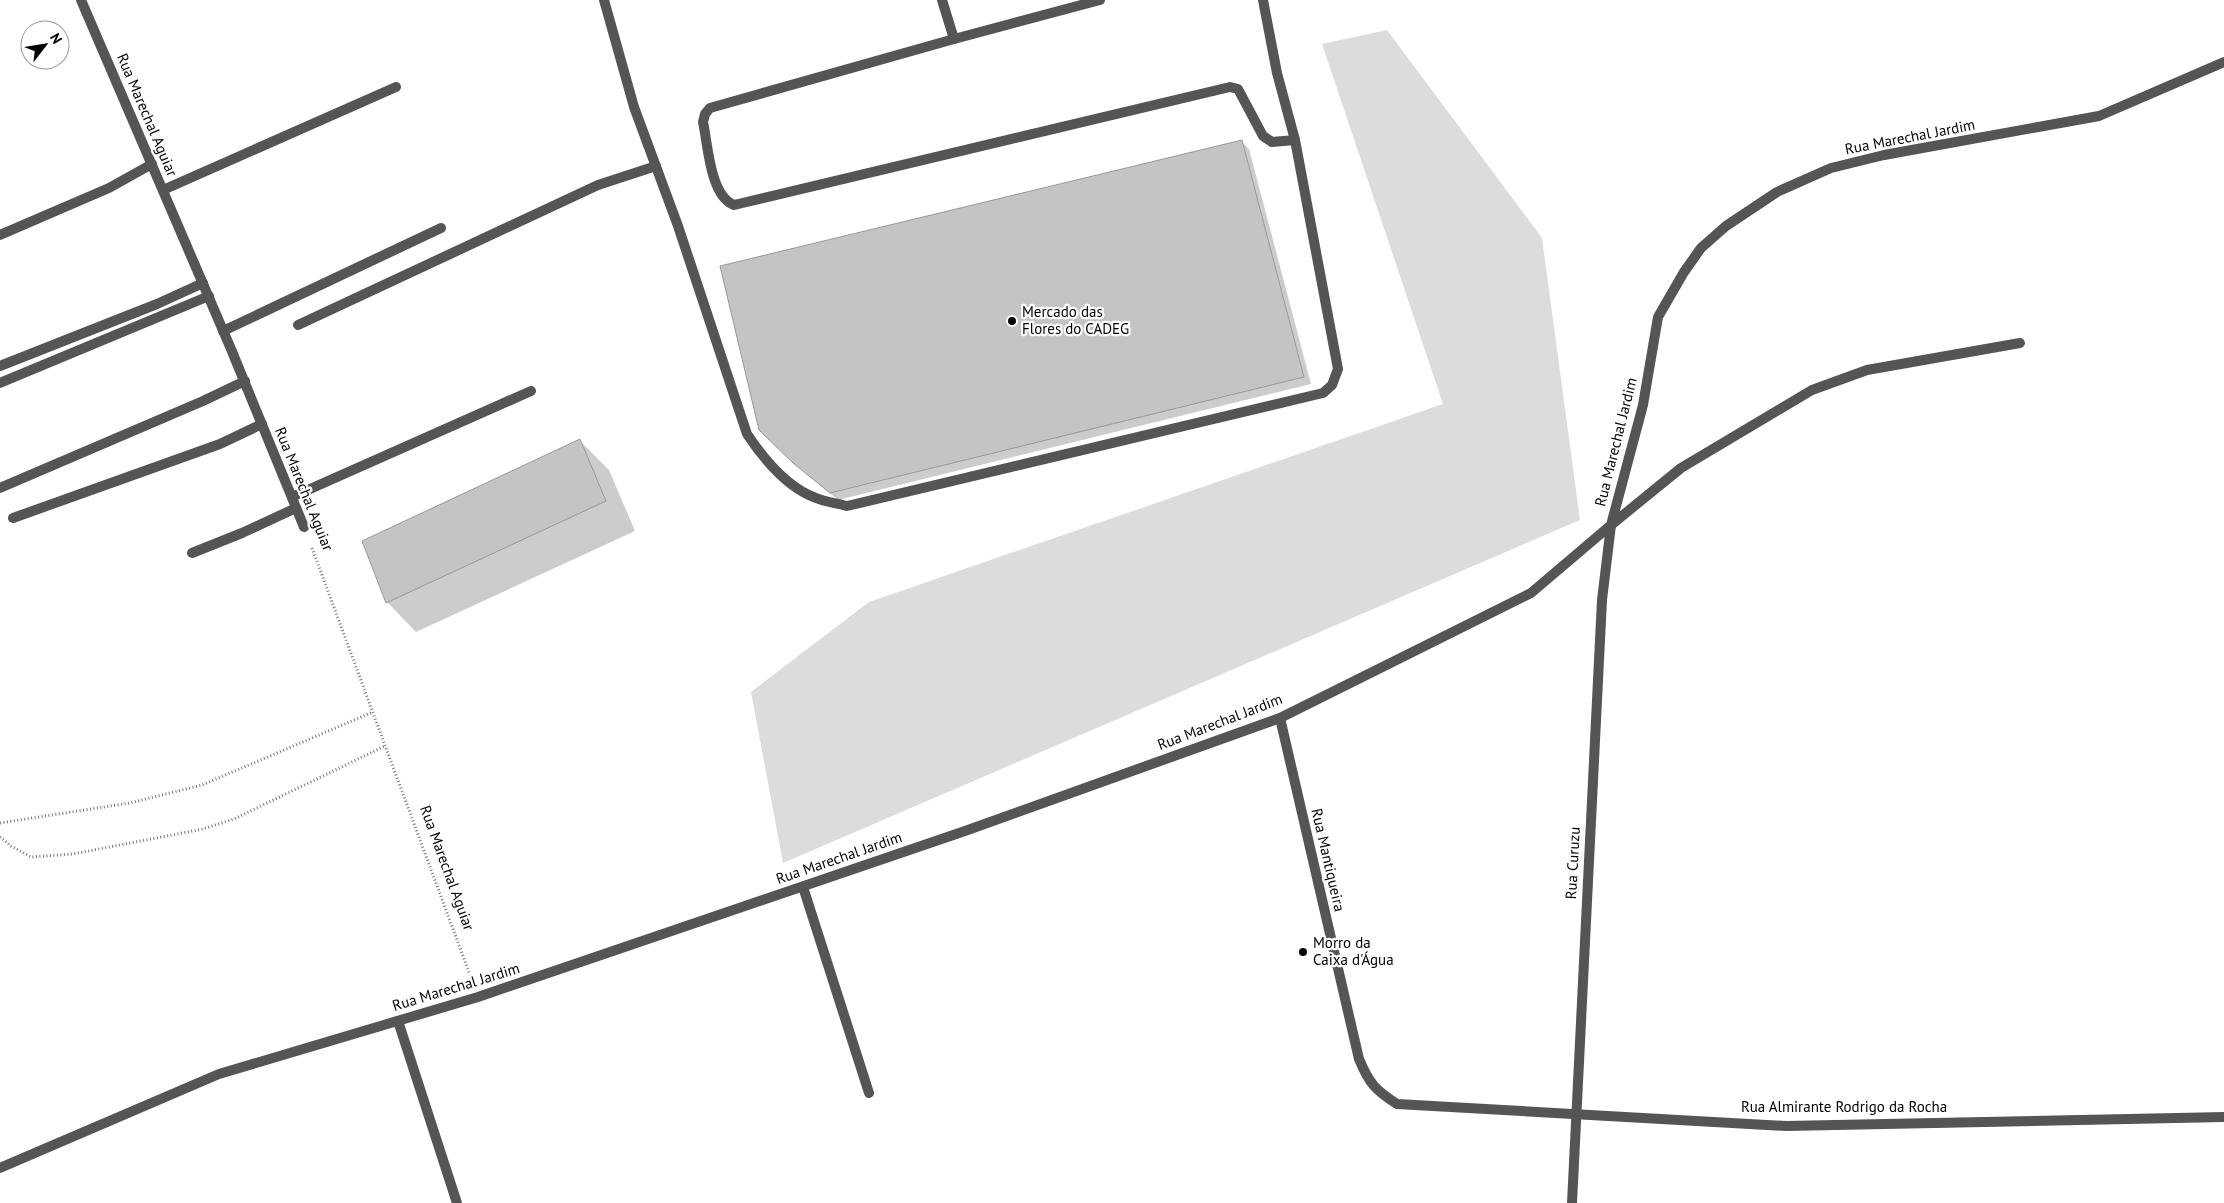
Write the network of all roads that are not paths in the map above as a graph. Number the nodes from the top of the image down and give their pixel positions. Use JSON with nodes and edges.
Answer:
{"nodes":[{"id":1,"x":81,"y":0,"type":"edge"},
{"id":2,"x":604,"y":0,"type":"edge"},
{"id":3,"x":942,"y":0,"type":"edge"},
{"id":4,"x":1100,"y":0,"type":"edge"},
{"id":5,"x":1263,"y":0,"type":"edge"},
{"id":6,"x":954,"y":39,"type":"junction"},
{"id":7,"x":2224,"y":62,"type":"edge"},
{"id":8,"x":396,"y":87,"type":"dead end"},
{"id":9,"x":1295,"y":140,"type":"junction"},
{"id":10,"x":152,"y":164,"type":"junction"},
{"id":11,"x":656,"y":166,"type":"junction"},
{"id":12,"x":163,"y":190,"type":"junction"},
{"id":13,"x":441,"y":228,"type":"dead end"},
{"id":14,"x":0,"y":235,"type":"edge"},
{"id":15,"x":203,"y":283,"type":"junction"},
{"id":16,"x":209,"y":296,"type":"junction"},
{"id":17,"x":298,"y":325,"type":"dead end"},
{"id":18,"x":223,"y":331,"type":"junction"},
{"id":19,"x":2020,"y":343,"type":"dead end"},
{"id":20,"x":0,"y":366,"type":"edge"},
{"id":21,"x":245,"y":381,"type":"junction"},
{"id":22,"x":0,"y":383,"type":"edge"},
{"id":23,"x":531,"y":391,"type":"dead end"},
{"id":24,"x":262,"y":424,"type":"junction"},
{"id":25,"x":0,"y":488,"type":"edge"},
{"id":26,"x":292,"y":497,"type":"junction"},
{"id":27,"x":296,"y":508,"type":"junction"},
{"id":28,"x":13,"y":518,"type":"dead end"},
{"id":29,"x":1611,"y":524,"type":"junction"},
{"id":30,"x":304,"y":527,"type":"road end"},
{"id":31,"x":192,"y":553,"type":"dead end"},
{"id":32,"x":1280,"y":718,"type":"junction"},
{"id":33,"x":803,"y":887,"type":"junction"},
{"id":34,"x":398,"y":1021,"type":"junction"},
{"id":35,"x":1377,"y":1092,"type":"joint"},
{"id":36,"x":870,"y":1093,"type":"dead end"},
{"id":37,"x":1575,"y":1113,"type":"junction"},
{"id":38,"x":2224,"y":1117,"type":"edge"},
{"id":39,"x":0,"y":1168,"type":"edge"},
{"id":40,"x":457,"y":1203,"type":"edge"},
{"id":41,"x":1572,"y":1203,"type":"edge"}],
"edges":[{"from":1,"to":10,"type":"street","name":"Rua Marechal Aguiar"},
{"from":2,"to":11,"type":"street"},
{"from":3,"to":6,"type":"street"},
{"from":4,"to":6,"type":"street"},
{"from":5,"to":9,"type":"street"},
{"from":6,"to":9,"type":"street"},
{"from":7,"to":29,"type":"street","name":"Rua Marechal Jardim"},
{"from":8,"to":12,"type":"street"},
{"from":9,"to":11,"type":"street"},
{"from":10,"to":12,"type":"street","name":"Rua Marechal Aguiar"},
{"from":10,"to":14,"type":"street"},
{"from":11,"to":17,"type":"street"},
{"from":12,"to":15,"type":"street","name":"Rua Marechal Aguiar"},
{"from":13,"to":18,"type":"street"},
{"from":15,"to":16,"type":"street","name":"Rua Marechal Aguiar"},
{"from":15,"to":20,"type":"street"},
{"from":16,"to":18,"type":"street","name":"Rua Marechal Aguiar"},
{"from":16,"to":22,"type":"street"},
{"from":18,"to":21,"type":"street","name":"Rua Marechal Aguiar"},
{"from":19,"to":29,"type":"street"},
{"from":21,"to":24,"type":"street","name":"Rua Marechal Aguiar"},
{"from":21,"to":25,"type":"street"},
{"from":23,"to":26,"type":"street"},
{"from":24,"to":26,"type":"street","name":"Rua Marechal Aguiar"},
{"from":24,"to":28,"type":"street"},
{"from":26,"to":27,"type":"street","name":"Rua Marechal Aguiar"},
{"from":27,"to":30,"type":"street","name":"Rua Marechal Aguiar"},
{"from":27,"to":31,"type":"street"},
{"from":29,"to":32,"type":"street","name":"Rua Marechal Jardim"},
{"from":29,"to":37,"type":"street","name":"Rua Curuzu"},
{"from":32,"to":33,"type":"street","name":"Rua Marechal Jardim"},
{"from":32,"to":35,"type":"street","name":"Rua Mantiqueira"},
{"from":33,"to":34,"type":"street","name":"Rua Marechal Jardim"},
{"from":33,"to":36,"type":"street"},
{"from":34,"to":39,"type":"street","name":"Rua Marechal Jardim"},
{"from":34,"to":40,"type":"street"},
{"from":35,"to":37,"type":"street","name":"Rua Almirante Rodrigo da Rocha"},
{"from":37,"to":38,"type":"street","name":"Rua Almirante Rodrigo da Rocha"},
{"from":37,"to":41,"type":"street","name":"Rua Curuzu"}]}
